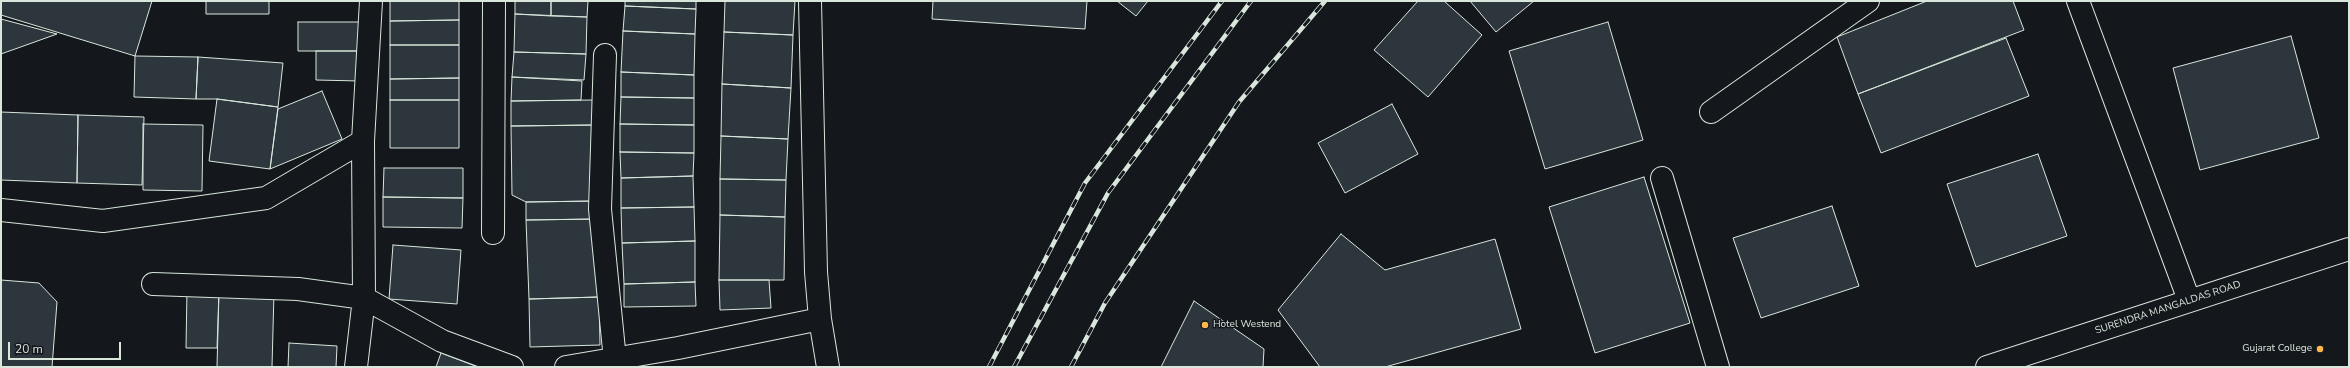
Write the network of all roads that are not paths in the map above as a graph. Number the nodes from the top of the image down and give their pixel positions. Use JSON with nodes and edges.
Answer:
{"nodes":[{"id":1,"x":371,"y":1,"type":"edge"},
{"id":2,"x":494,"y":1,"type":"edge"},
{"id":3,"x":810,"y":1,"type":"edge"},
{"id":4,"x":1868,"y":1,"type":"edge"},
{"id":5,"x":2078,"y":1,"type":"edge"},
{"id":6,"x":605,"y":55,"type":"dead end"},
{"id":7,"x":1711,"y":112,"type":"dead end"},
{"id":8,"x":363,"y":141,"type":"junction"},
{"id":9,"x":1662,"y":178,"type":"dead end"},
{"id":10,"x":1,"y":210,"type":"edge"},
{"id":11,"x":493,"y":233,"type":"dead end"},
{"id":12,"x":2349,"y":249,"type":"edge"},
{"id":13,"x":153,"y":284,"type":"dead end"},
{"id":14,"x":364,"y":298,"type":"junction"},
{"id":15,"x":2189,"y":300,"type":"junction"},
{"id":16,"x":820,"y":319,"type":"junction"},
{"id":17,"x":615,"y":360,"type":"junction"},
{"id":18,"x":356,"y":367,"type":"edge"},
{"id":19,"x":512,"y":367,"type":"edge"},
{"id":20,"x":566,"y":367,"type":"edge"},
{"id":21,"x":828,"y":367,"type":"edge"},
{"id":22,"x":1718,"y":367,"type":"edge"},
{"id":23,"x":1986,"y":367,"type":"edge"}],
"edges":[{"from":1,"to":8,"type":"street"},
{"from":2,"to":11,"type":"street"},
{"from":3,"to":16,"type":"street"},
{"from":4,"to":7,"type":"street"},
{"from":5,"to":15,"type":"street"},
{"from":6,"to":17,"type":"street"},
{"from":8,"to":10,"type":"street"},
{"from":8,"to":14,"type":"street"},
{"from":9,"to":22,"type":"street"},
{"from":12,"to":15,"type":"street","name":"SURENDRA MANGALDAS ROAD"},
{"from":13,"to":14,"type":"street"},
{"from":14,"to":18,"type":"street"},
{"from":14,"to":19,"type":"street"},
{"from":15,"to":23,"type":"street","name":"SURENDRA MANGALDAS ROAD"},
{"from":16,"to":17,"type":"street"},
{"from":16,"to":21,"type":"street"},
{"from":17,"to":20,"type":"street"}]}
